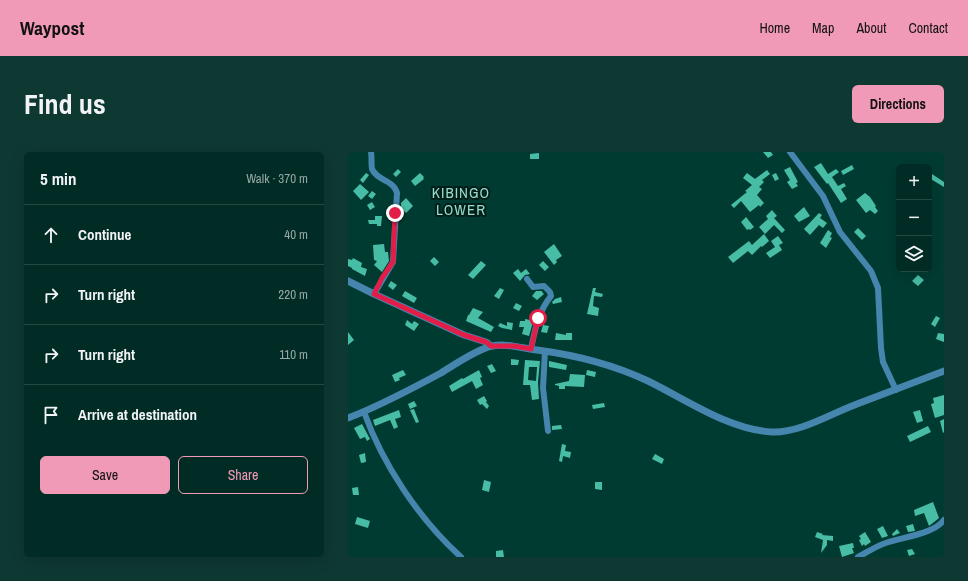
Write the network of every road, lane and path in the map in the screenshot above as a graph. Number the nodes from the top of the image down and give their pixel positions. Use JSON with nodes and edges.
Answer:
{"nodes":[{"id":1,"x":371,"y":152,"type":"edge"},
{"id":2,"x":790,"y":152,"type":"edge"},
{"id":3,"x":527,"y":279,"type":"dead end"},
{"id":4,"x":348,"y":281,"type":"edge"},
{"id":5,"x":374,"y":294,"type":"junction"},
{"id":6,"x":491,"y":346,"type":"junction"},
{"id":7,"x":531,"y":349,"type":"junction"},
{"id":8,"x":545,"y":351,"type":"junction"},
{"id":9,"x":944,"y":371,"type":"edge"},
{"id":10,"x":896,"y":390,"type":"junction"},
{"id":11,"x":364,"y":412,"type":"junction"},
{"id":12,"x":348,"y":418,"type":"edge"},
{"id":13,"x":548,"y":431,"type":"dead end"},
{"id":14,"x":944,"y":520,"type":"edge"},
{"id":15,"x":461,"y":557,"type":"edge"},
{"id":16,"x":858,"y":557,"type":"edge"}],
"edges":[{"from":1,"to":5,"type":"street"},
{"from":2,"to":10,"type":"street"},
{"from":3,"to":7,"type":"street"},
{"from":4,"to":5,"type":"street"},
{"from":5,"to":6,"type":"street"},
{"from":6,"to":7,"type":"street"},
{"from":6,"to":11,"type":"street"},
{"from":7,"to":8,"type":"street"},
{"from":8,"to":10,"type":"street"},
{"from":8,"to":13,"type":"street"},
{"from":9,"to":10,"type":"street"},
{"from":11,"to":12,"type":"street"},
{"from":11,"to":15,"type":"street"},
{"from":14,"to":16,"type":"street"}]}
